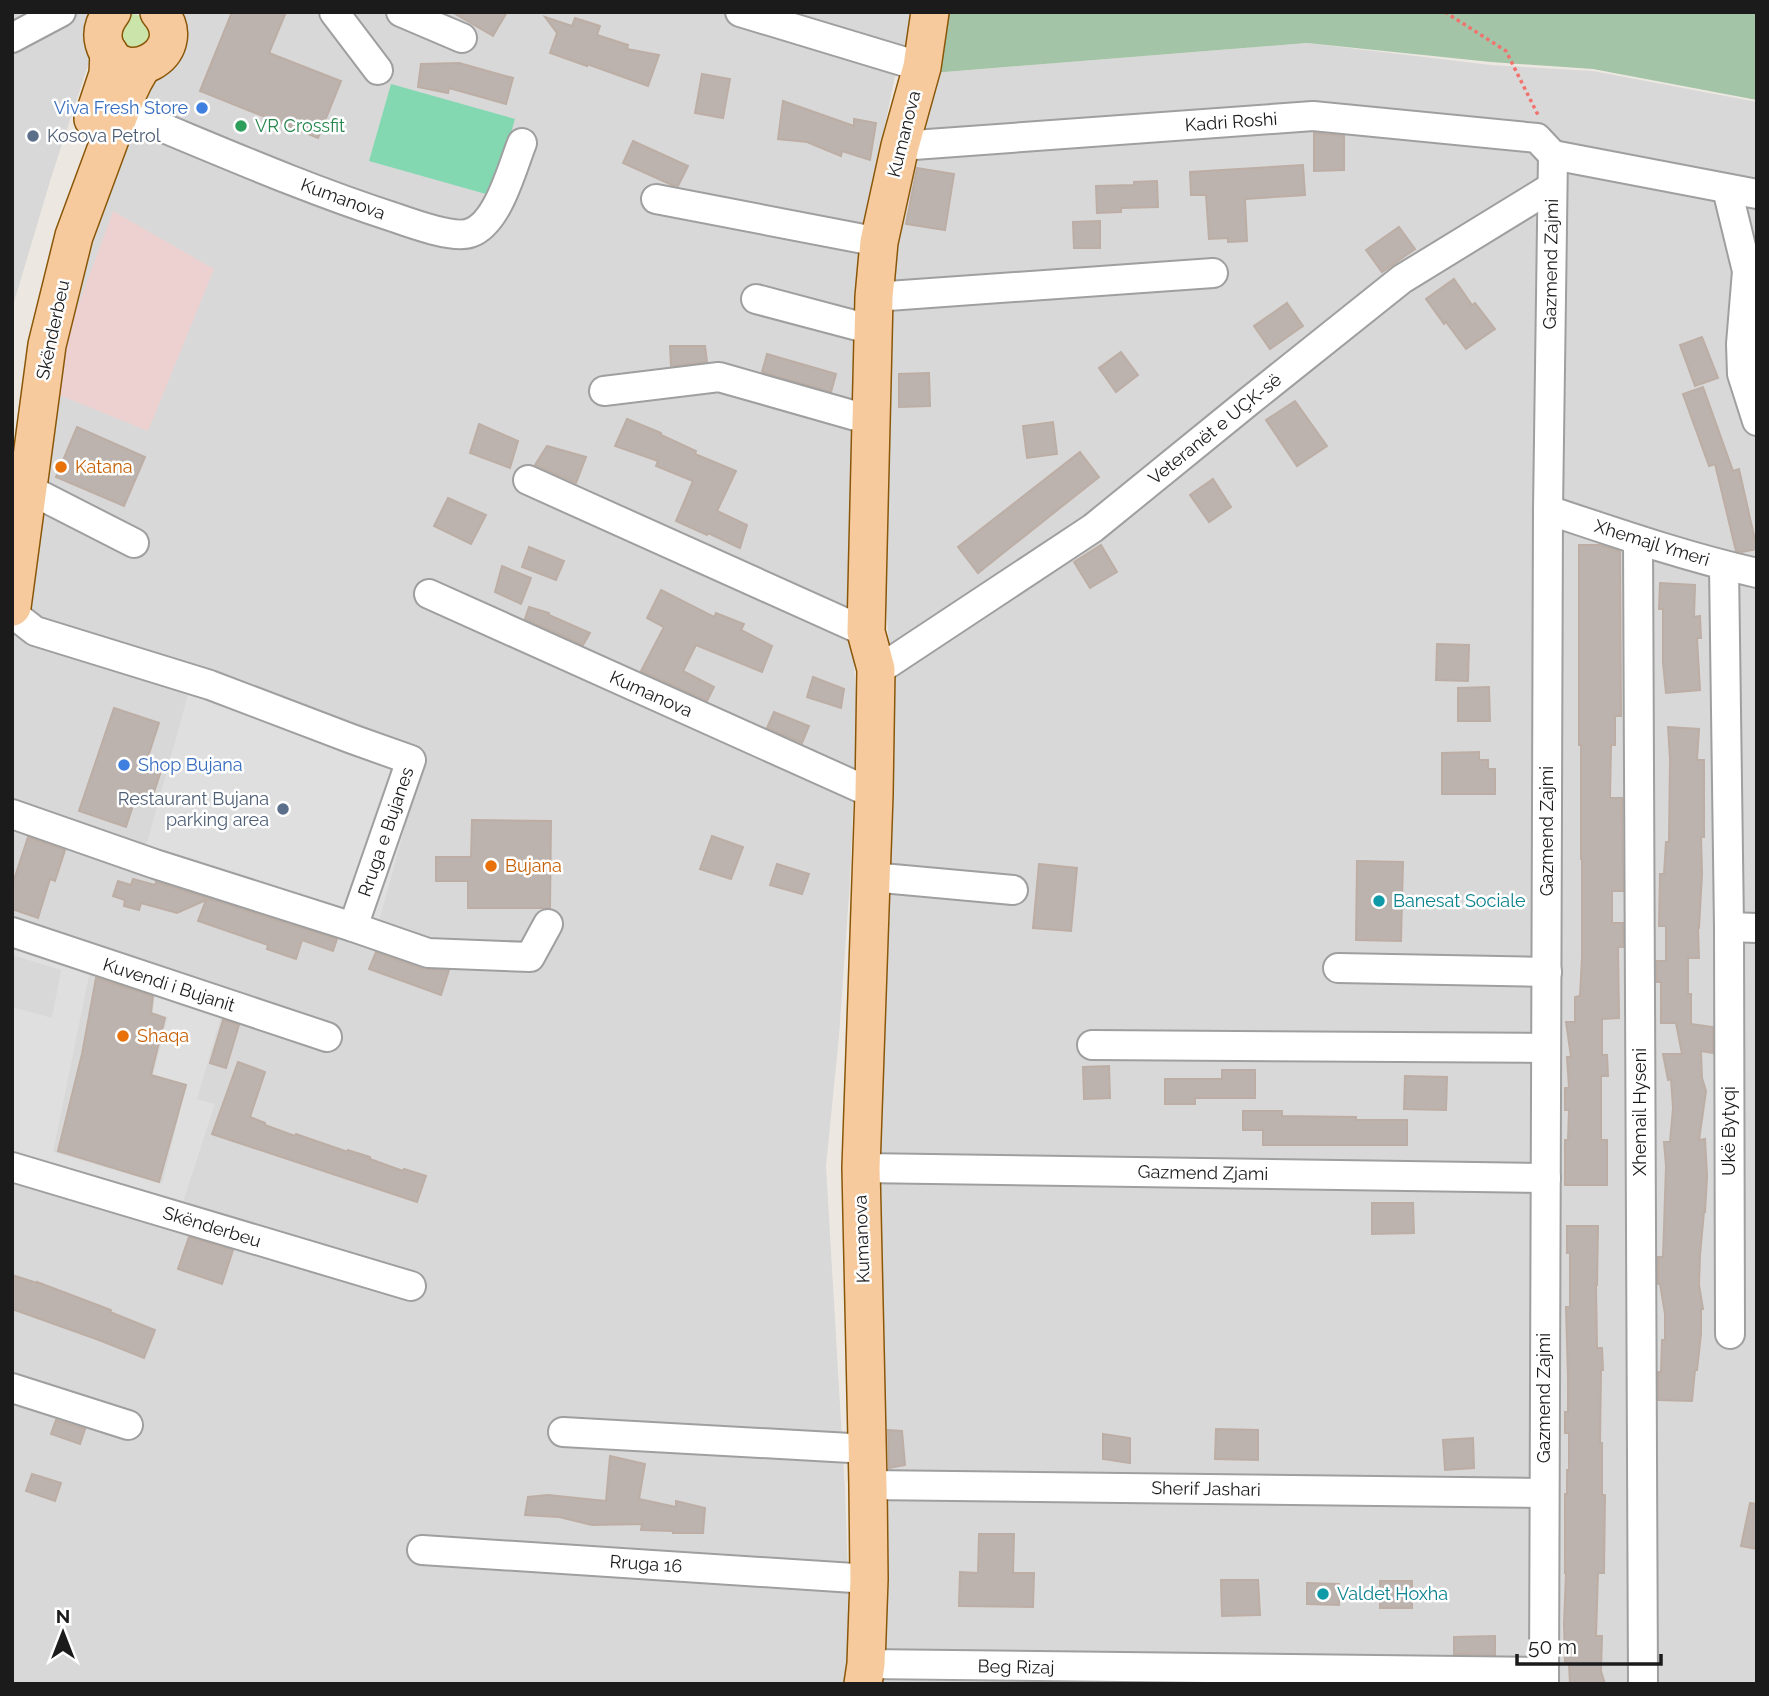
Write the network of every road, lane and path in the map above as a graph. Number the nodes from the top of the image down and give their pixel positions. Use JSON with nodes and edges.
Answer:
{"nodes":[{"id":1,"x":61,"y":12,"type":"edge"},
{"id":2,"x":68,"y":12,"type":"edge"},
{"id":3,"x":334,"y":12,"type":"edge"},
{"id":4,"x":401,"y":12,"type":"edge"},
{"id":5,"x":740,"y":12,"type":"edge"},
{"id":6,"x":930,"y":12,"type":"edge"},
{"id":7,"x":1446,"y":12,"type":"edge"},
{"id":8,"x":162,"y":14,"type":"edge"},
{"id":9,"x":108,"y":33,"type":"edge"},
{"id":10,"x":12,"y":38,"type":"edge"},
{"id":11,"x":462,"y":38,"type":"dead end"},
{"id":12,"x":142,"y":66,"type":"junction"},
{"id":13,"x":922,"y":67,"type":"junction"},
{"id":14,"x":378,"y":70,"type":"dead end"},
{"id":15,"x":120,"y":110,"type":"junction"},
{"id":16,"x":522,"y":143,"type":"dead end"},
{"id":17,"x":900,"y":146,"type":"junction"},
{"id":18,"x":1553,"y":155,"type":"junction"},
{"id":19,"x":1552,"y":187,"type":"junction"},
{"id":20,"x":1727,"y":189,"type":"junction"},
{"id":21,"x":1757,"y":194,"type":"edge"},
{"id":22,"x":656,"y":200,"type":"dead end"},
{"id":23,"x":879,"y":242,"type":"junction"},
{"id":24,"x":1752,"y":267,"type":"edge"},
{"id":25,"x":1213,"y":273,"type":"dead end"},
{"id":26,"x":756,"y":299,"type":"dead end"},
{"id":27,"x":873,"y":314,"type":"junction"},
{"id":28,"x":604,"y":391,"type":"dead end"},
{"id":29,"x":870,"y":420,"type":"junction"},
{"id":30,"x":1757,"y":421,"type":"edge"},
{"id":31,"x":12,"y":429,"type":"edge"},
{"id":32,"x":528,"y":480,"type":"dead end"},
{"id":33,"x":27,"y":492,"type":"junction"},
{"id":34,"x":1548,"y":510,"type":"junction"},
{"id":35,"x":1638,"y":540,"type":"junction"},
{"id":36,"x":134,"y":543,"type":"dead end"},
{"id":37,"x":1724,"y":566,"type":"junction"},
{"id":38,"x":1757,"y":573,"type":"edge"},
{"id":39,"x":429,"y":594,"type":"dead end"},
{"id":40,"x":12,"y":607,"type":"edge"},
{"id":41,"x":12,"y":613,"type":"edge"},
{"id":42,"x":866,"y":632,"type":"junction"},
{"id":43,"x":876,"y":669,"type":"junction"},
{"id":44,"x":874,"y":794,"type":"junction"},
{"id":45,"x":12,"y":814,"type":"edge"},
{"id":46,"x":871,"y":877,"type":"junction"},
{"id":47,"x":1013,"y":890,"type":"dead end"},
{"id":48,"x":548,"y":924,"type":"dead end"},
{"id":49,"x":1729,"y":927,"type":"junction"},
{"id":50,"x":354,"y":928,"type":"junction"},
{"id":51,"x":1757,"y":928,"type":"edge"},
{"id":52,"x":12,"y":932,"type":"edge"},
{"id":53,"x":1339,"y":968,"type":"dead end"},
{"id":54,"x":1547,"y":972,"type":"junction"},
{"id":55,"x":327,"y":1037,"type":"dead end"},
{"id":56,"x":1092,"y":1045,"type":"dead end"},
{"id":57,"x":1546,"y":1048,"type":"junction"},
{"id":58,"x":12,"y":1167,"type":"edge"},
{"id":59,"x":860,"y":1168,"type":"junction"},
{"id":60,"x":1546,"y":1178,"type":"junction"},
{"id":61,"x":411,"y":1286,"type":"dead end"},
{"id":62,"x":1730,"y":1334,"type":"dead end"},
{"id":63,"x":12,"y":1388,"type":"edge"},
{"id":64,"x":128,"y":1425,"type":"dead end"},
{"id":65,"x":563,"y":1432,"type":"dead end"},
{"id":66,"x":868,"y":1449,"type":"junction"},
{"id":67,"x":868,"y":1485,"type":"junction"},
{"id":68,"x":1544,"y":1493,"type":"junction"},
{"id":69,"x":422,"y":1550,"type":"dead end"},
{"id":70,"x":869,"y":1578,"type":"junction"},
{"id":71,"x":864,"y":1674,"type":"edge"},
{"id":72,"x":1544,"y":1678,"type":"edge"},
{"id":73,"x":1643,"y":1684,"type":"edge"}],
"edges":[{"from":1,"to":10,"type":"street"},
{"from":2,"to":9,"type":"street"},
{"from":3,"to":14,"type":"street"},
{"from":4,"to":11,"type":"street"},
{"from":5,"to":13,"type":"street","name":"Kumanova"},
{"from":6,"to":13,"type":"main road","name":"Kumanova"},
{"from":7,"to":18,"type":"path"},
{"from":8,"to":12,"type":"main road","name":"Skënderbeu"},
{"from":9,"to":12,"type":"main road"},
{"from":9,"to":31,"type":"main road","name":"Skënderbeu"},
{"from":12,"to":15,"type":"main road","name":"Skënderbeu"},
{"from":13,"to":17,"type":"main road","name":"Kumanova"},
{"from":15,"to":16,"type":"street","name":"Kumanova"},
{"from":15,"to":33,"type":"main road","name":"Skënderbeu"},
{"from":17,"to":18,"type":"street","name":"Kadri Roshi"},
{"from":17,"to":23,"type":"main road","name":"Kumanova"},
{"from":18,"to":19,"type":"street","name":"Gazmend Zajmi"},
{"from":18,"to":20,"type":"street"},
{"from":19,"to":34,"type":"street","name":"Gazmend Zajmi"},
{"from":19,"to":43,"type":"street","name":"Veteranët e UÇK-së"},
{"from":20,"to":21,"type":"street"},
{"from":20,"to":24,"type":"street"},
{"from":22,"to":23,"type":"street"},
{"from":23,"to":27,"type":"main road","name":"Kumanova"},
{"from":24,"to":30,"type":"street"},
{"from":25,"to":27,"type":"street"},
{"from":26,"to":27,"type":"street"},
{"from":27,"to":29,"type":"main road","name":"Kumanova"},
{"from":28,"to":29,"type":"street"},
{"from":29,"to":42,"type":"main road","name":"Kumanova"},
{"from":32,"to":42,"type":"street"},
{"from":33,"to":36,"type":"street"},
{"from":33,"to":40,"type":"main road","name":"Skënderbeu"},
{"from":34,"to":35,"type":"street","name":"Xhemajl Ymeri"},
{"from":34,"to":54,"type":"street","name":"Gazmend Zajmi"},
{"from":35,"to":37,"type":"street","name":"Xhemajl Ymeri"},
{"from":35,"to":73,"type":"street","name":"Xhemail Hyseni"},
{"from":37,"to":38,"type":"street","name":"Xhemajl Ymeri"},
{"from":37,"to":49,"type":"street","name":"Ukë Bytyqi"},
{"from":39,"to":44,"type":"street","name":"Kumanova"},
{"from":41,"to":50,"type":"street","name":"Rruga e Bujanes"},
{"from":42,"to":43,"type":"main road","name":"Kumanova"},
{"from":43,"to":44,"type":"main road","name":"Kumanova"},
{"from":44,"to":46,"type":"main road","name":"Kumanova"},
{"from":45,"to":50,"type":"street"},
{"from":46,"to":47,"type":"street"},
{"from":46,"to":59,"type":"main road","name":"Kumanova"},
{"from":48,"to":50,"type":"street"},
{"from":49,"to":51,"type":"street"},
{"from":49,"to":62,"type":"street","name":"Ukë Bytyqi"},
{"from":52,"to":55,"type":"street","name":"Kuvendi i Bujanit"},
{"from":53,"to":54,"type":"street"},
{"from":54,"to":57,"type":"street","name":"Gazmend Zajmi"},
{"from":56,"to":57,"type":"street"},
{"from":57,"to":60,"type":"street","name":"Gazmend Zajmi"},
{"from":58,"to":61,"type":"street","name":"Skënderbeu"},
{"from":59,"to":60,"type":"street","name":"Gazmend Zjami"},
{"from":59,"to":66,"type":"main road","name":"Kumanova"},
{"from":60,"to":68,"type":"street","name":"Gazmend Zajmi"},
{"from":63,"to":64,"type":"street"},
{"from":65,"to":66,"type":"street"},
{"from":66,"to":67,"type":"main road","name":"Kumanova"},
{"from":67,"to":68,"type":"street","name":"Sherif Jashari"},
{"from":67,"to":70,"type":"main road","name":"Kumanova"},
{"from":68,"to":72,"type":"street","name":"Gazmend Zajmi"},
{"from":69,"to":70,"type":"street","name":"Rruga 16"},
{"from":70,"to":71,"type":"main road","name":"Kumanova"},
{"from":71,"to":72,"type":"street","name":"Beg Rizaj"}]}
